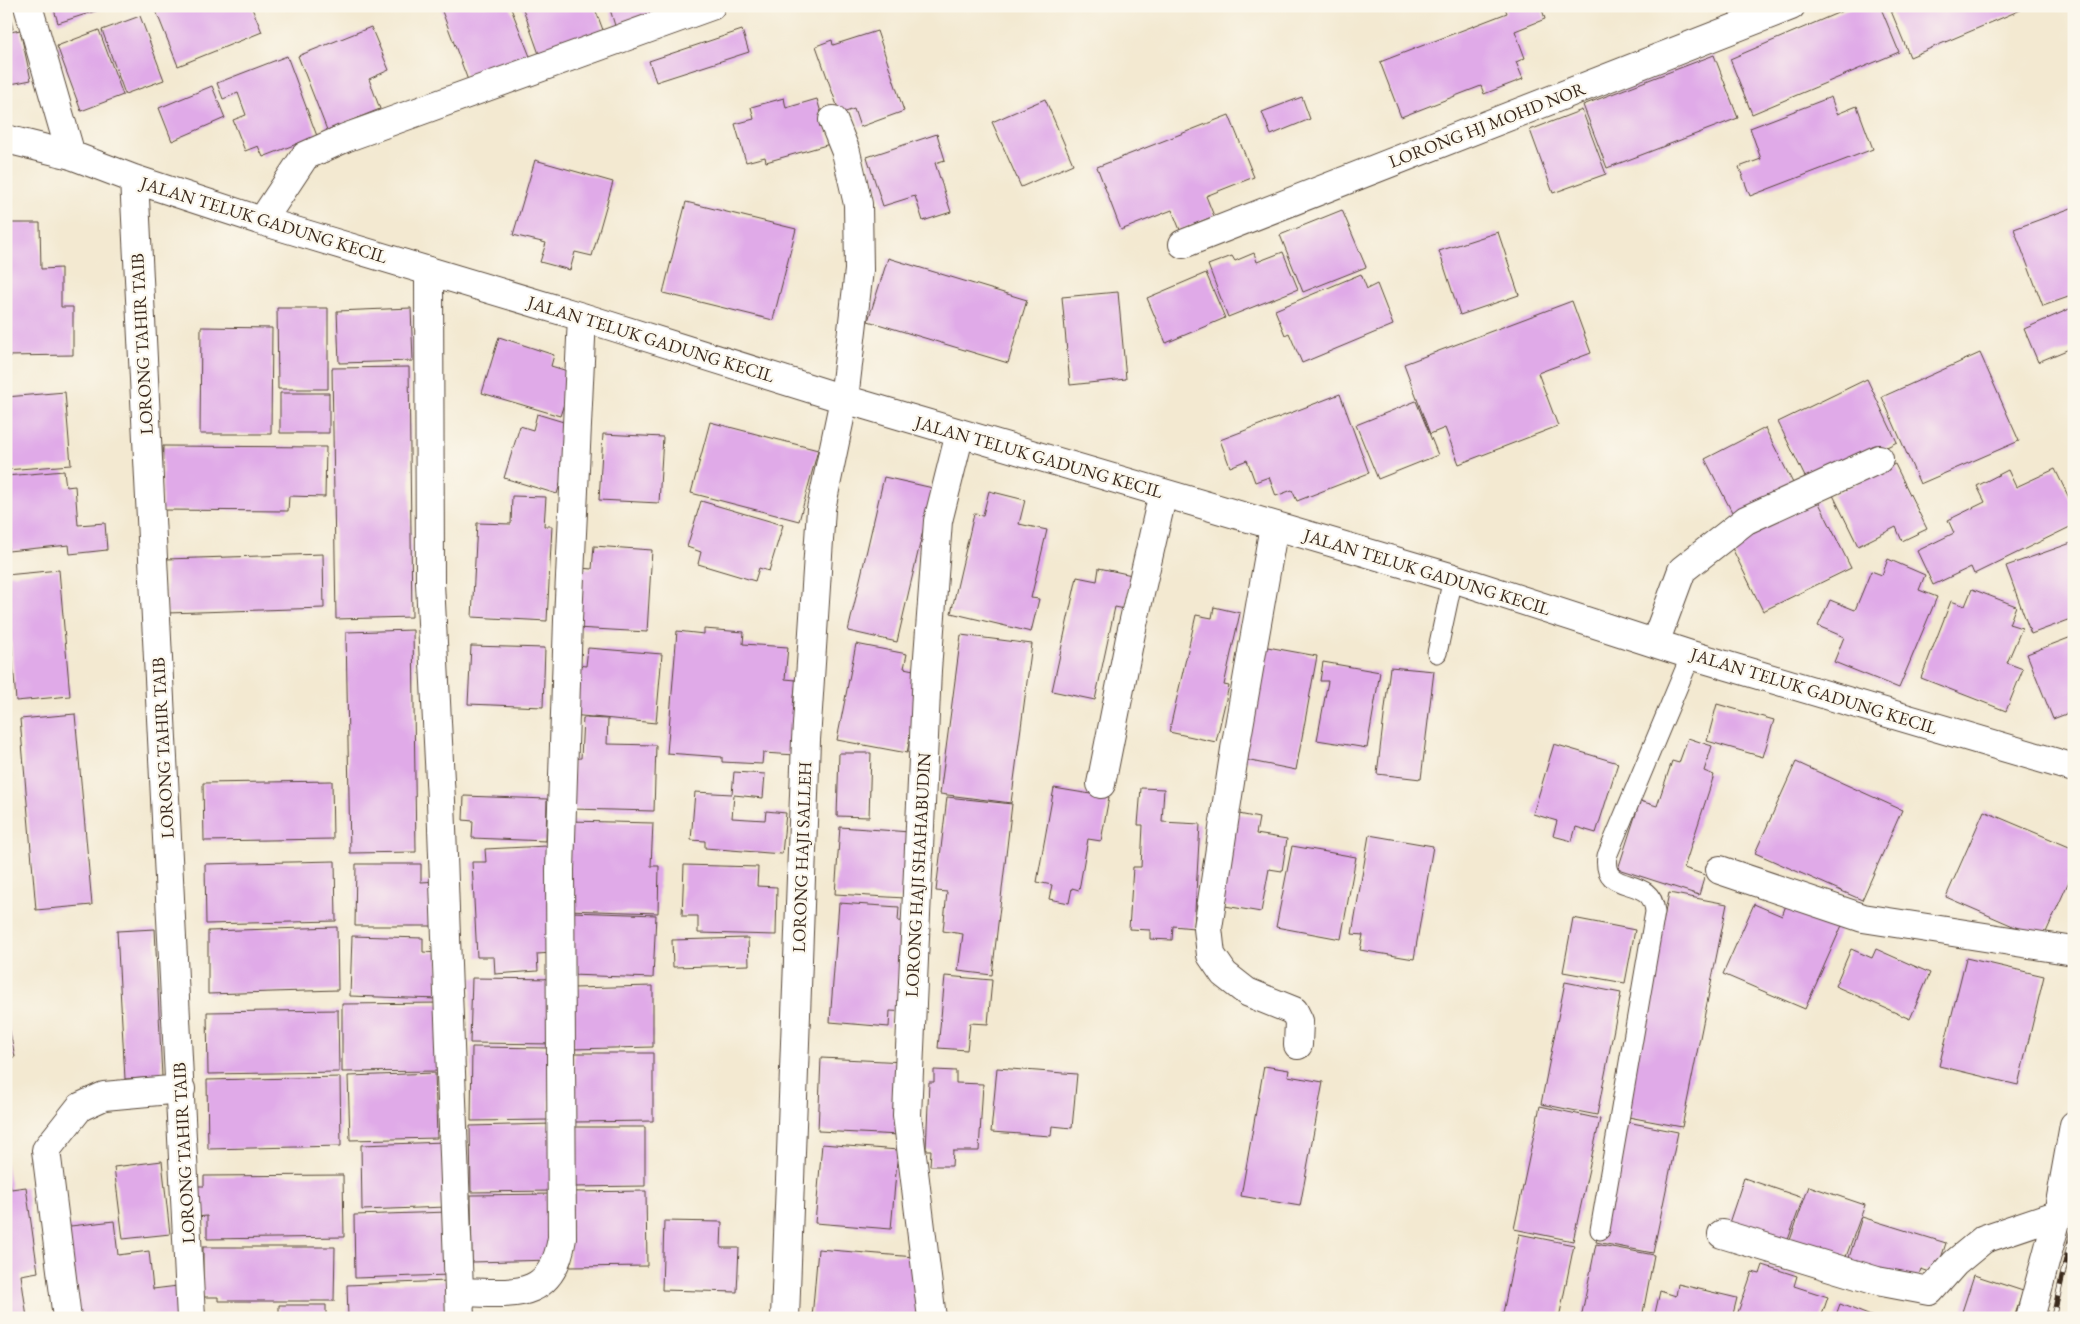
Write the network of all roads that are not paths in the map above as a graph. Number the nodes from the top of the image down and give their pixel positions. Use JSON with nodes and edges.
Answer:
{"nodes":[{"id":1,"x":28,"y":6,"type":"edge"},
{"id":2,"x":711,"y":6,"type":"edge"},
{"id":3,"x":1791,"y":6,"type":"edge"},
{"id":4,"x":832,"y":120,"type":"dead end"},
{"id":5,"x":6,"y":139,"type":"edge"},
{"id":6,"x":71,"y":155,"type":"junction"},
{"id":7,"x":134,"y":179,"type":"junction"},
{"id":8,"x":262,"y":221,"type":"junction"},
{"id":9,"x":1183,"y":244,"type":"dead end"},
{"id":10,"x":429,"y":271,"type":"junction"},
{"id":11,"x":582,"y":317,"type":"junction"},
{"id":12,"x":844,"y":399,"type":"junction"},
{"id":13,"x":960,"y":433,"type":"junction"},
{"id":14,"x":1879,"y":459,"type":"dead end"},
{"id":15,"x":1163,"y":493,"type":"junction"},
{"id":16,"x":1274,"y":526,"type":"junction"},
{"id":17,"x":1453,"y":578,"type":"junction"},
{"id":18,"x":1654,"y":643,"type":"junction"},
{"id":19,"x":1437,"y":653,"type":"dead end"},
{"id":20,"x":1691,"y":655,"type":"junction"},
{"id":21,"x":2074,"y":768,"type":"edge"},
{"id":22,"x":1101,"y":784,"type":"dead end"},
{"id":23,"x":1720,"y":870,"type":"dead end"},
{"id":24,"x":2074,"y":951,"type":"edge"},
{"id":25,"x":1298,"y":1045,"type":"dead end"},
{"id":26,"x":181,"y":1088,"type":"junction"},
{"id":27,"x":2074,"y":1125,"type":"edge"},
{"id":28,"x":2058,"y":1214,"type":"junction"},
{"id":29,"x":1600,"y":1230,"type":"dead end"},
{"id":30,"x":1722,"y":1234,"type":"dead end"},
{"id":31,"x":459,"y":1305,"type":"edge"},
{"id":32,"x":67,"y":1318,"type":"edge"},
{"id":33,"x":191,"y":1318,"type":"edge"},
{"id":34,"x":785,"y":1318,"type":"edge"},
{"id":35,"x":932,"y":1318,"type":"edge"},
{"id":36,"x":2030,"y":1318,"type":"edge"}],
"edges":[{"from":1,"to":6,"type":"street"},
{"from":2,"to":8,"type":"street"},
{"from":3,"to":9,"type":"street","name":"LORONG HJ MOHD NOR"},
{"from":4,"to":12,"type":"street","name":"LORONG HAJI SALLEH"},
{"from":5,"to":6,"type":"street","name":"JALAN TELUK GADUNG KECIL"},
{"from":6,"to":7,"type":"street","name":"JALAN TELUK GADUNG KECIL"},
{"from":7,"to":8,"type":"street","name":"JALAN TELUK GADUNG KECIL"},
{"from":7,"to":26,"type":"street","name":"LORONG TAHIR TAIB"},
{"from":8,"to":10,"type":"street","name":"JALAN TELUK GADUNG KECIL"},
{"from":10,"to":11,"type":"street","name":"JALAN TELUK GADUNG KECIL"},
{"from":10,"to":31,"type":"street"},
{"from":11,"to":12,"type":"street","name":"JALAN TELUK GADUNG KECIL"},
{"from":11,"to":31,"type":"street"},
{"from":12,"to":13,"type":"street","name":"JALAN TELUK GADUNG KECIL"},
{"from":12,"to":34,"type":"street","name":"LORONG HAJI SALLEH"},
{"from":13,"to":15,"type":"street","name":"JALAN TELUK GADUNG KECIL"},
{"from":13,"to":35,"type":"street","name":"LORONG HAJI SHAHABUDIN"},
{"from":14,"to":18,"type":"street"},
{"from":15,"to":16,"type":"street","name":"JALAN TELUK GADUNG KECIL"},
{"from":15,"to":22,"type":"street"},
{"from":16,"to":17,"type":"street","name":"JALAN TELUK GADUNG KECIL"},
{"from":16,"to":25,"type":"street"},
{"from":17,"to":18,"type":"street","name":"JALAN TELUK GADUNG KECIL"},
{"from":17,"to":19,"type":"lane"},
{"from":18,"to":20,"type":"street","name":"JALAN TELUK GADUNG KECIL"},
{"from":20,"to":21,"type":"street","name":"JALAN TELUK GADUNG KECIL"},
{"from":20,"to":29,"type":"lane"},
{"from":23,"to":24,"type":"street"},
{"from":26,"to":32,"type":"street"},
{"from":26,"to":33,"type":"street","name":"LORONG TAHIR TAIB"},
{"from":27,"to":28,"type":"street"},
{"from":28,"to":30,"type":"street"},
{"from":28,"to":36,"type":"street"}]}
